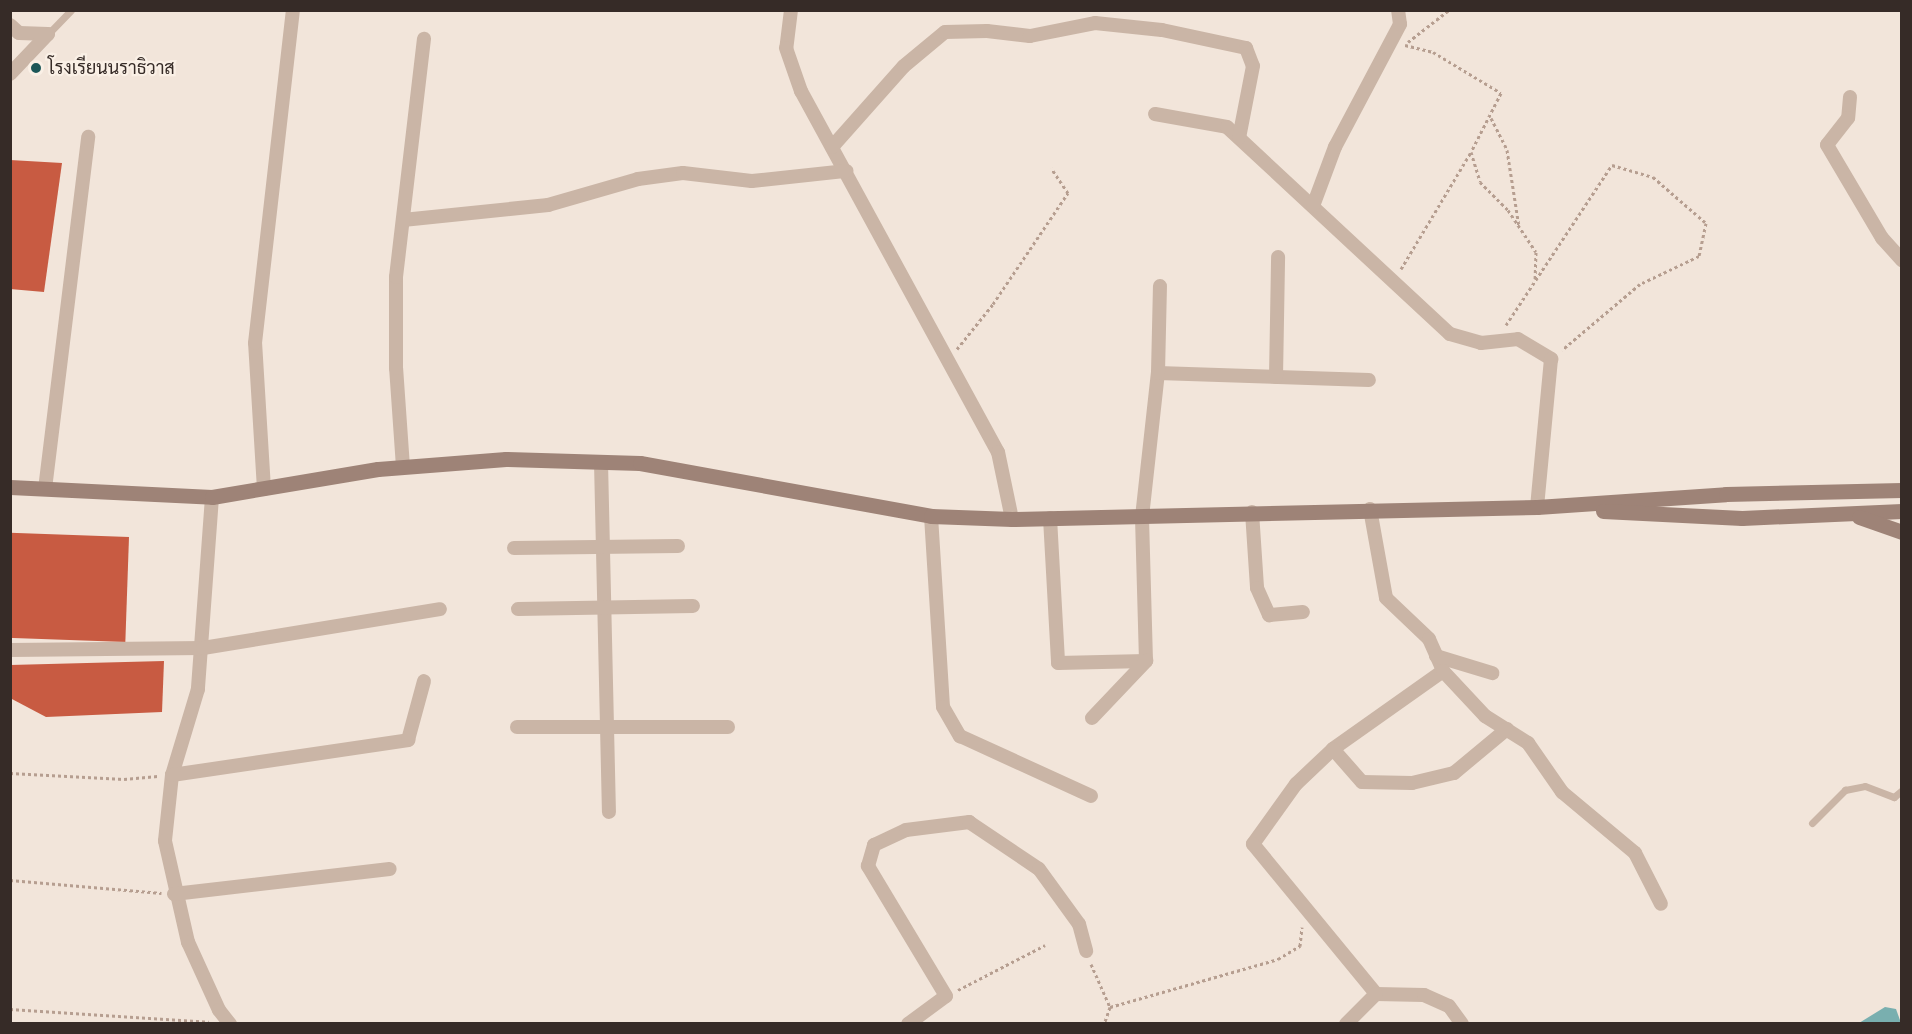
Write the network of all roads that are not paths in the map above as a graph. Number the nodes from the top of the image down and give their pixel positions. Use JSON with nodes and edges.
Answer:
{"nodes":[{"id":1,"x":71,"y":10,"type":"edge"},
{"id":2,"x":293,"y":10,"type":"edge"},
{"id":3,"x":791,"y":10,"type":"edge"},
{"id":4,"x":1398,"y":10,"type":"edge"},
{"id":5,"x":10,"y":26,"type":"edge"},
{"id":6,"x":48,"y":34,"type":"junction"},
{"id":7,"x":424,"y":39,"type":"dead end"},
{"id":8,"x":10,"y":74,"type":"edge"},
{"id":9,"x":1850,"y":97,"type":"dead end"},
{"id":10,"x":1155,"y":114,"type":"dead end"},
{"id":11,"x":87,"y":137,"type":"dead end"},
{"id":12,"x":1239,"y":138,"type":"junction"},
{"id":13,"x":832,"y":147,"type":"junction"},
{"id":14,"x":846,"y":171,"type":"junction"},
{"id":15,"x":1313,"y":207,"type":"junction"},
{"id":16,"x":404,"y":220,"type":"junction"},
{"id":17,"x":1278,"y":257,"type":"dead end"},
{"id":18,"x":1902,"y":260,"type":"edge"},
{"id":19,"x":1160,"y":286,"type":"dead end"},
{"id":20,"x":1158,"y":373,"type":"junction"},
{"id":21,"x":1276,"y":377,"type":"junction"},
{"id":22,"x":1369,"y":380,"type":"dead end"},
{"id":23,"x":601,"y":462,"type":"junction"},
{"id":24,"x":404,"y":467,"type":"junction"},
{"id":25,"x":10,"y":487,"type":"edge"},
{"id":26,"x":45,"y":489,"type":"junction"},
{"id":27,"x":264,"y":489,"type":"junction"},
{"id":28,"x":1899,"y":493,"type":"edge"},
{"id":29,"x":212,"y":498,"type":"junction"},
{"id":30,"x":1537,"y":507,"type":"junction"},
{"id":31,"x":1370,"y":509,"type":"junction"},
{"id":32,"x":1902,"y":510,"type":"edge"},
{"id":33,"x":1252,"y":512,"type":"junction"},
{"id":34,"x":1851,"y":514,"type":"junction"},
{"id":35,"x":931,"y":516,"type":"junction"},
{"id":36,"x":1142,"y":517,"type":"junction"},
{"id":37,"x":1050,"y":518,"type":"junction"},
{"id":38,"x":1012,"y":519,"type":"junction"},
{"id":39,"x":1902,"y":532,"type":"edge"},
{"id":40,"x":678,"y":546,"type":"dead end"},
{"id":41,"x":603,"y":547,"type":"junction"},
{"id":42,"x":514,"y":548,"type":"dead end"},
{"id":43,"x":693,"y":606,"type":"dead end"},
{"id":44,"x":605,"y":608,"type":"junction"},
{"id":45,"x":440,"y":609,"type":"dead end"},
{"id":46,"x":518,"y":609,"type":"dead end"},
{"id":47,"x":1303,"y":612,"type":"dead end"},
{"id":48,"x":203,"y":648,"type":"junction"},
{"id":49,"x":10,"y":650,"type":"edge"},
{"id":50,"x":1436,"y":656,"type":"junction"},
{"id":51,"x":1146,"y":661,"type":"junction"},
{"id":52,"x":1443,"y":671,"type":"junction"},
{"id":53,"x":1492,"y":673,"type":"dead end"},
{"id":54,"x":424,"y":681,"type":"dead end"},
{"id":55,"x":1092,"y":718,"type":"dead end"},
{"id":56,"x":517,"y":727,"type":"dead end"},
{"id":57,"x":607,"y":727,"type":"junction"},
{"id":58,"x":728,"y":727,"type":"dead end"},
{"id":59,"x":1507,"y":729,"type":"junction"},
{"id":60,"x":1333,"y":749,"type":"junction"},
{"id":61,"x":172,"y":775,"type":"junction"},
{"id":62,"x":1902,"y":790,"type":"edge"},
{"id":63,"x":1091,"y":796,"type":"dead end"},
{"id":64,"x":609,"y":812,"type":"dead end"},
{"id":65,"x":1812,"y":823,"type":"dead end"},
{"id":66,"x":390,"y":869,"type":"dead end"},
{"id":67,"x":174,"y":894,"type":"junction"},
{"id":68,"x":1661,"y":904,"type":"dead end"},
{"id":69,"x":1086,"y":951,"type":"road end"},
{"id":70,"x":1376,"y":994,"type":"junction"},
{"id":71,"x":230,"y":1023,"type":"edge"},
{"id":72,"x":908,"y":1023,"type":"edge"},
{"id":73,"x":1346,"y":1023,"type":"edge"},
{"id":74,"x":1462,"y":1023,"type":"edge"}],
"edges":[{"from":1,"to":6,"type":"lane"},
{"from":2,"to":27,"type":"street"},
{"from":3,"to":13,"type":"street"},
{"from":4,"to":15,"type":"street"},
{"from":5,"to":6,"type":"street"},
{"from":6,"to":8,"type":"street"},
{"from":7,"to":16,"type":"street"},
{"from":9,"to":18,"type":"street"},
{"from":10,"to":12,"type":"street"},
{"from":11,"to":26,"type":"street"},
{"from":12,"to":13,"type":"street"},
{"from":12,"to":15,"type":"street"},
{"from":13,"to":14,"type":"street"},
{"from":14,"to":16,"type":"street"},
{"from":14,"to":38,"type":"street"},
{"from":15,"to":30,"type":"street"},
{"from":16,"to":24,"type":"street"},
{"from":17,"to":21,"type":"street"},
{"from":19,"to":20,"type":"street"},
{"from":20,"to":21,"type":"street"},
{"from":20,"to":36,"type":"street"},
{"from":21,"to":22,"type":"street"},
{"from":23,"to":24,"type":"main road"},
{"from":23,"to":35,"type":"main road"},
{"from":23,"to":41,"type":"street"},
{"from":24,"to":27,"type":"main road"},
{"from":25,"to":26,"type":"main road"},
{"from":26,"to":29,"type":"main road"},
{"from":27,"to":29,"type":"main road"},
{"from":28,"to":30,"type":"main road"},
{"from":29,"to":48,"type":"street"},
{"from":30,"to":31,"type":"main road"},
{"from":30,"to":34,"type":"main road"},
{"from":31,"to":33,"type":"main road"},
{"from":31,"to":50,"type":"street"},
{"from":32,"to":34,"type":"main road"},
{"from":33,"to":36,"type":"main road"},
{"from":33,"to":47,"type":"street"},
{"from":34,"to":39,"type":"main road"},
{"from":35,"to":38,"type":"main road"},
{"from":35,"to":63,"type":"street"},
{"from":36,"to":37,"type":"main road"},
{"from":36,"to":51,"type":"street"},
{"from":37,"to":38,"type":"main road"},
{"from":37,"to":51,"type":"street"},
{"from":40,"to":41,"type":"street"},
{"from":41,"to":42,"type":"street"},
{"from":41,"to":44,"type":"street"},
{"from":43,"to":44,"type":"street"},
{"from":44,"to":46,"type":"street"},
{"from":44,"to":57,"type":"street"},
{"from":45,"to":48,"type":"street"},
{"from":48,"to":49,"type":"street"},
{"from":48,"to":61,"type":"street"},
{"from":50,"to":52,"type":"street"},
{"from":50,"to":53,"type":"street"},
{"from":51,"to":55,"type":"street"},
{"from":52,"to":59,"type":"street"},
{"from":52,"to":60,"type":"street"},
{"from":54,"to":61,"type":"street"},
{"from":56,"to":57,"type":"street"},
{"from":57,"to":58,"type":"street"},
{"from":57,"to":64,"type":"street"},
{"from":59,"to":60,"type":"street"},
{"from":59,"to":68,"type":"street"},
{"from":60,"to":70,"type":"street"},
{"from":61,"to":67,"type":"street"},
{"from":62,"to":65,"type":"lane"},
{"from":66,"to":67,"type":"street"},
{"from":67,"to":71,"type":"street"},
{"from":69,"to":72,"type":"street"},
{"from":70,"to":73,"type":"street"},
{"from":70,"to":74,"type":"street"}]}
